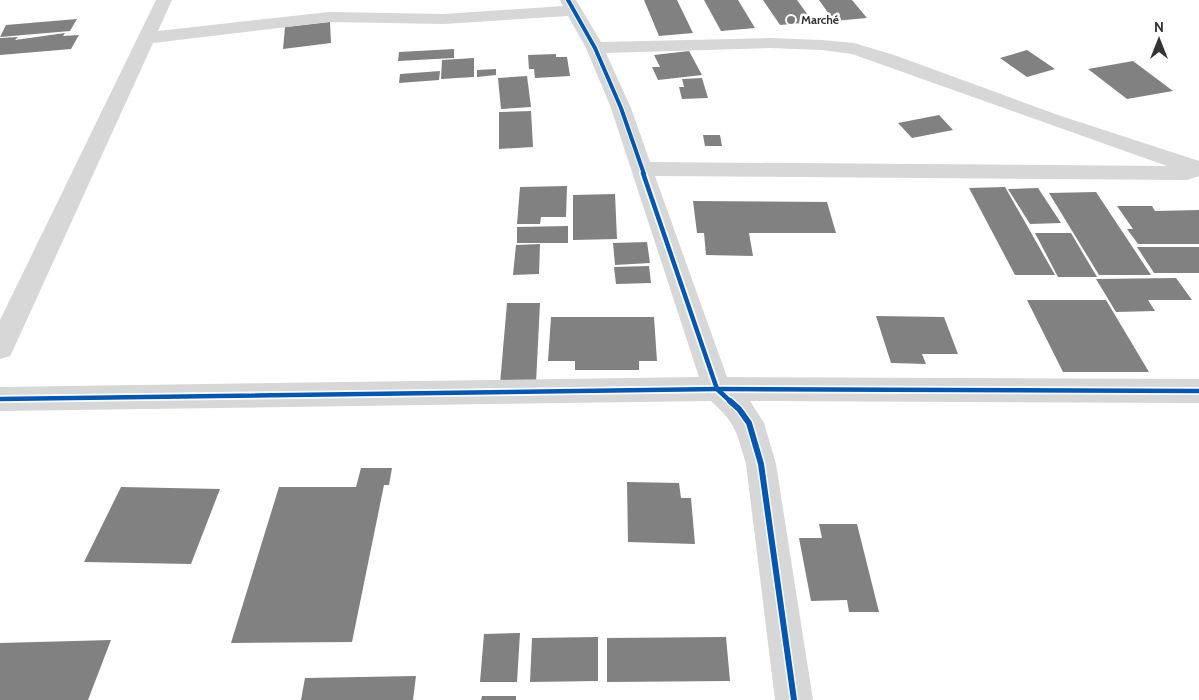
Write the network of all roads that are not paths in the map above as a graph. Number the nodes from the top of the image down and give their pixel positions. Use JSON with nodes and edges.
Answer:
{"nodes":[{"id":1,"x":164,"y":0,"type":"edge"},
{"id":2,"x":391,"y":0,"type":"edge"},
{"id":3,"x":570,"y":5,"type":"edge"},
{"id":4,"x":388,"y":19,"type":"junction"},
{"id":5,"x":146,"y":38,"type":"junction"},
{"id":6,"x":595,"y":48,"type":"junction"},
{"id":7,"x":641,"y":169,"type":"junction"},
{"id":8,"x":1199,"y":169,"type":"edge"},
{"id":9,"x":1199,"y":173,"type":"edge"},
{"id":10,"x":0,"y":348,"type":"edge"},
{"id":11,"x":717,"y":389,"type":"junction"},
{"id":12,"x":1199,"y":391,"type":"edge"},
{"id":13,"x":0,"y":399,"type":"edge"},
{"id":14,"x":794,"y":700,"type":"edge"}],
"edges":[{"from":1,"to":5,"type":"street"},
{"from":2,"to":4,"type":"street"},
{"from":3,"to":4,"type":"street"},
{"from":3,"to":6,"type":"street"},
{"from":4,"to":5,"type":"street"},
{"from":5,"to":10,"type":"street"},
{"from":6,"to":7,"type":"street"},
{"from":6,"to":8,"type":"street"},
{"from":7,"to":9,"type":"street"},
{"from":7,"to":11,"type":"street"},
{"from":11,"to":12,"type":"street"},
{"from":11,"to":13,"type":"street"},
{"from":11,"to":14,"type":"street"}]}
